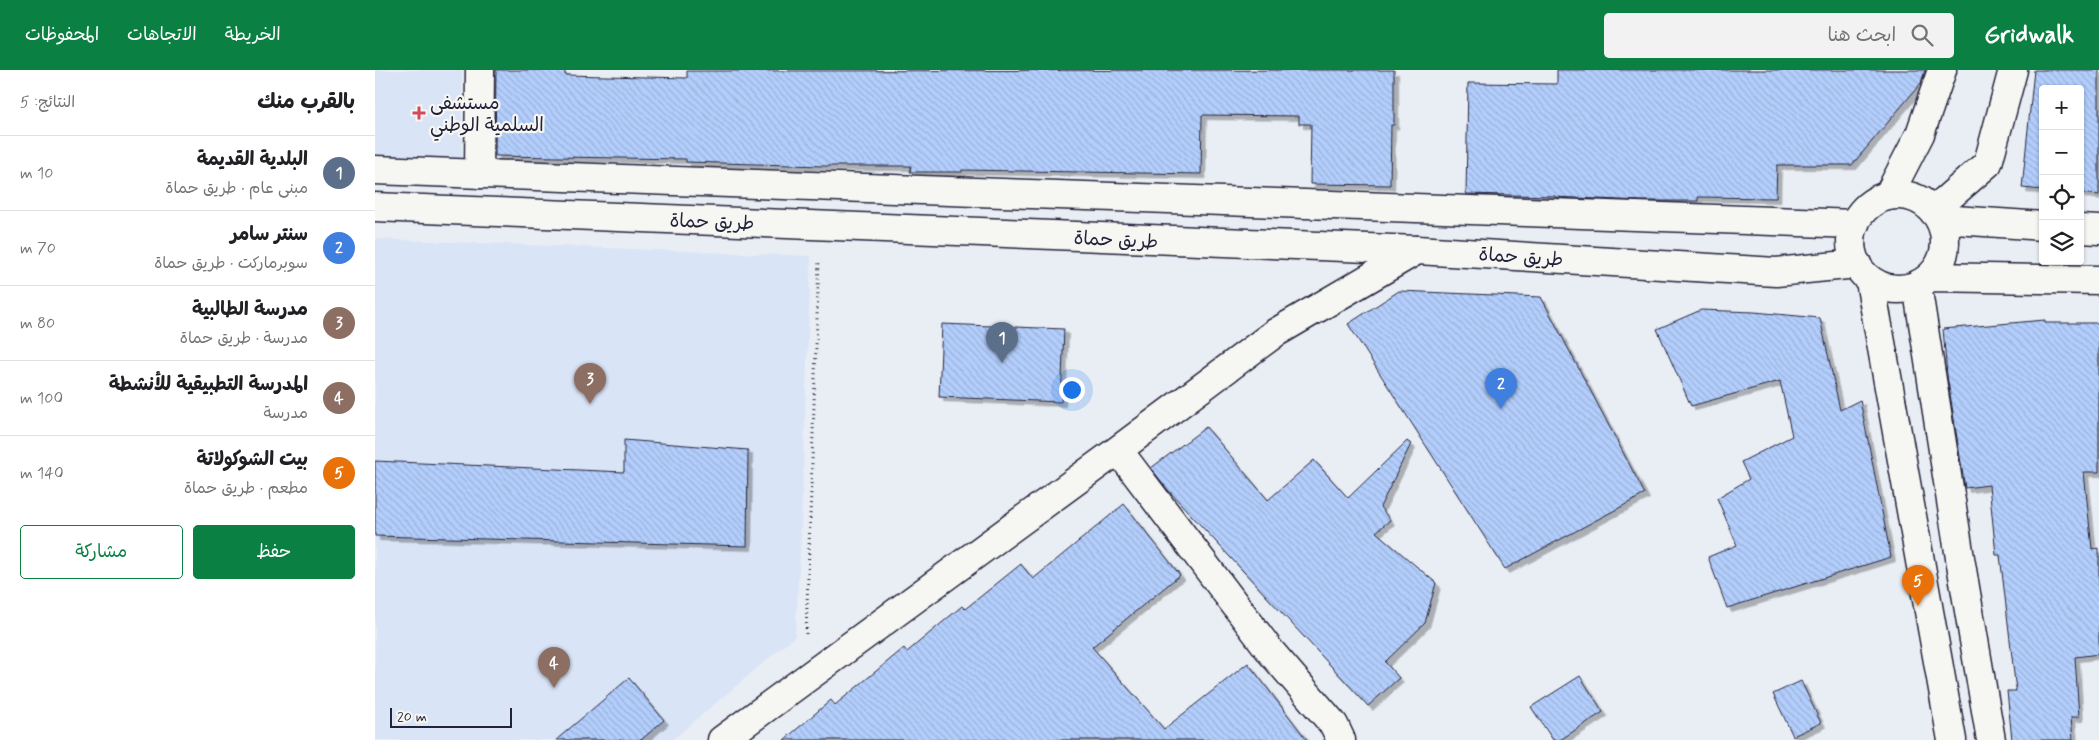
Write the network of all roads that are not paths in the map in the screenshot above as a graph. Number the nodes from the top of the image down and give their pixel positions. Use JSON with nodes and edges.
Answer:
{"nodes":[{"id":1,"x":480,"y":70,"type":"edge"},
{"id":2,"x":1942,"y":70,"type":"edge"},
{"id":3,"x":2013,"y":70,"type":"edge"},
{"id":4,"x":375,"y":170,"type":"edge"},
{"id":5,"x":479,"y":174,"type":"junction"},
{"id":6,"x":1888,"y":196,"type":"junction"},
{"id":7,"x":375,"y":207,"type":"edge"},
{"id":8,"x":1936,"y":215,"type":"junction"},
{"id":9,"x":1855,"y":224,"type":"junction"},
{"id":10,"x":2039,"y":226,"type":"edge"},
{"id":11,"x":2084,"y":229,"type":"edge"},
{"id":12,"x":2099,"y":230,"type":"edge"},
{"id":13,"x":1417,"y":250,"type":"junction"},
{"id":14,"x":1864,"y":272,"type":"junction"},
{"id":15,"x":2099,"y":280,"type":"edge"},
{"id":16,"x":1924,"y":281,"type":"junction"},
{"id":17,"x":1118,"y":450,"type":"junction"},
{"id":18,"x":722,"y":740,"type":"edge"},
{"id":19,"x":1341,"y":740,"type":"edge"},
{"id":20,"x":1952,"y":740,"type":"edge"},
{"id":21,"x":1991,"y":740,"type":"edge"}],
"edges":[{"from":1,"to":5,"type":"main road"},
{"from":2,"to":6,"type":"main road"},
{"from":3,"to":8,"type":"main road"},
{"from":4,"to":5,"type":"main road","name":"طريق حماة"},
{"from":5,"to":9,"type":"main road","name":"طريق حماة"},
{"from":6,"to":8,"type":"main road"},
{"from":6,"to":9,"type":"main road"},
{"from":7,"to":13,"type":"main road","name":"طريق حماة"},
{"from":8,"to":10,"type":"main road"},
{"from":8,"to":16,"type":"main road"},
{"from":9,"to":14,"type":"main road"},
{"from":11,"to":12,"type":"main road"},
{"from":13,"to":14,"type":"main road","name":"طريق حماة"},
{"from":13,"to":17,"type":"main road"},
{"from":14,"to":16,"type":"main road"},
{"from":14,"to":20,"type":"main road"},
{"from":15,"to":16,"type":"main road"},
{"from":16,"to":21,"type":"main road"},
{"from":17,"to":18,"type":"main road"},
{"from":17,"to":19,"type":"main road"}]}
